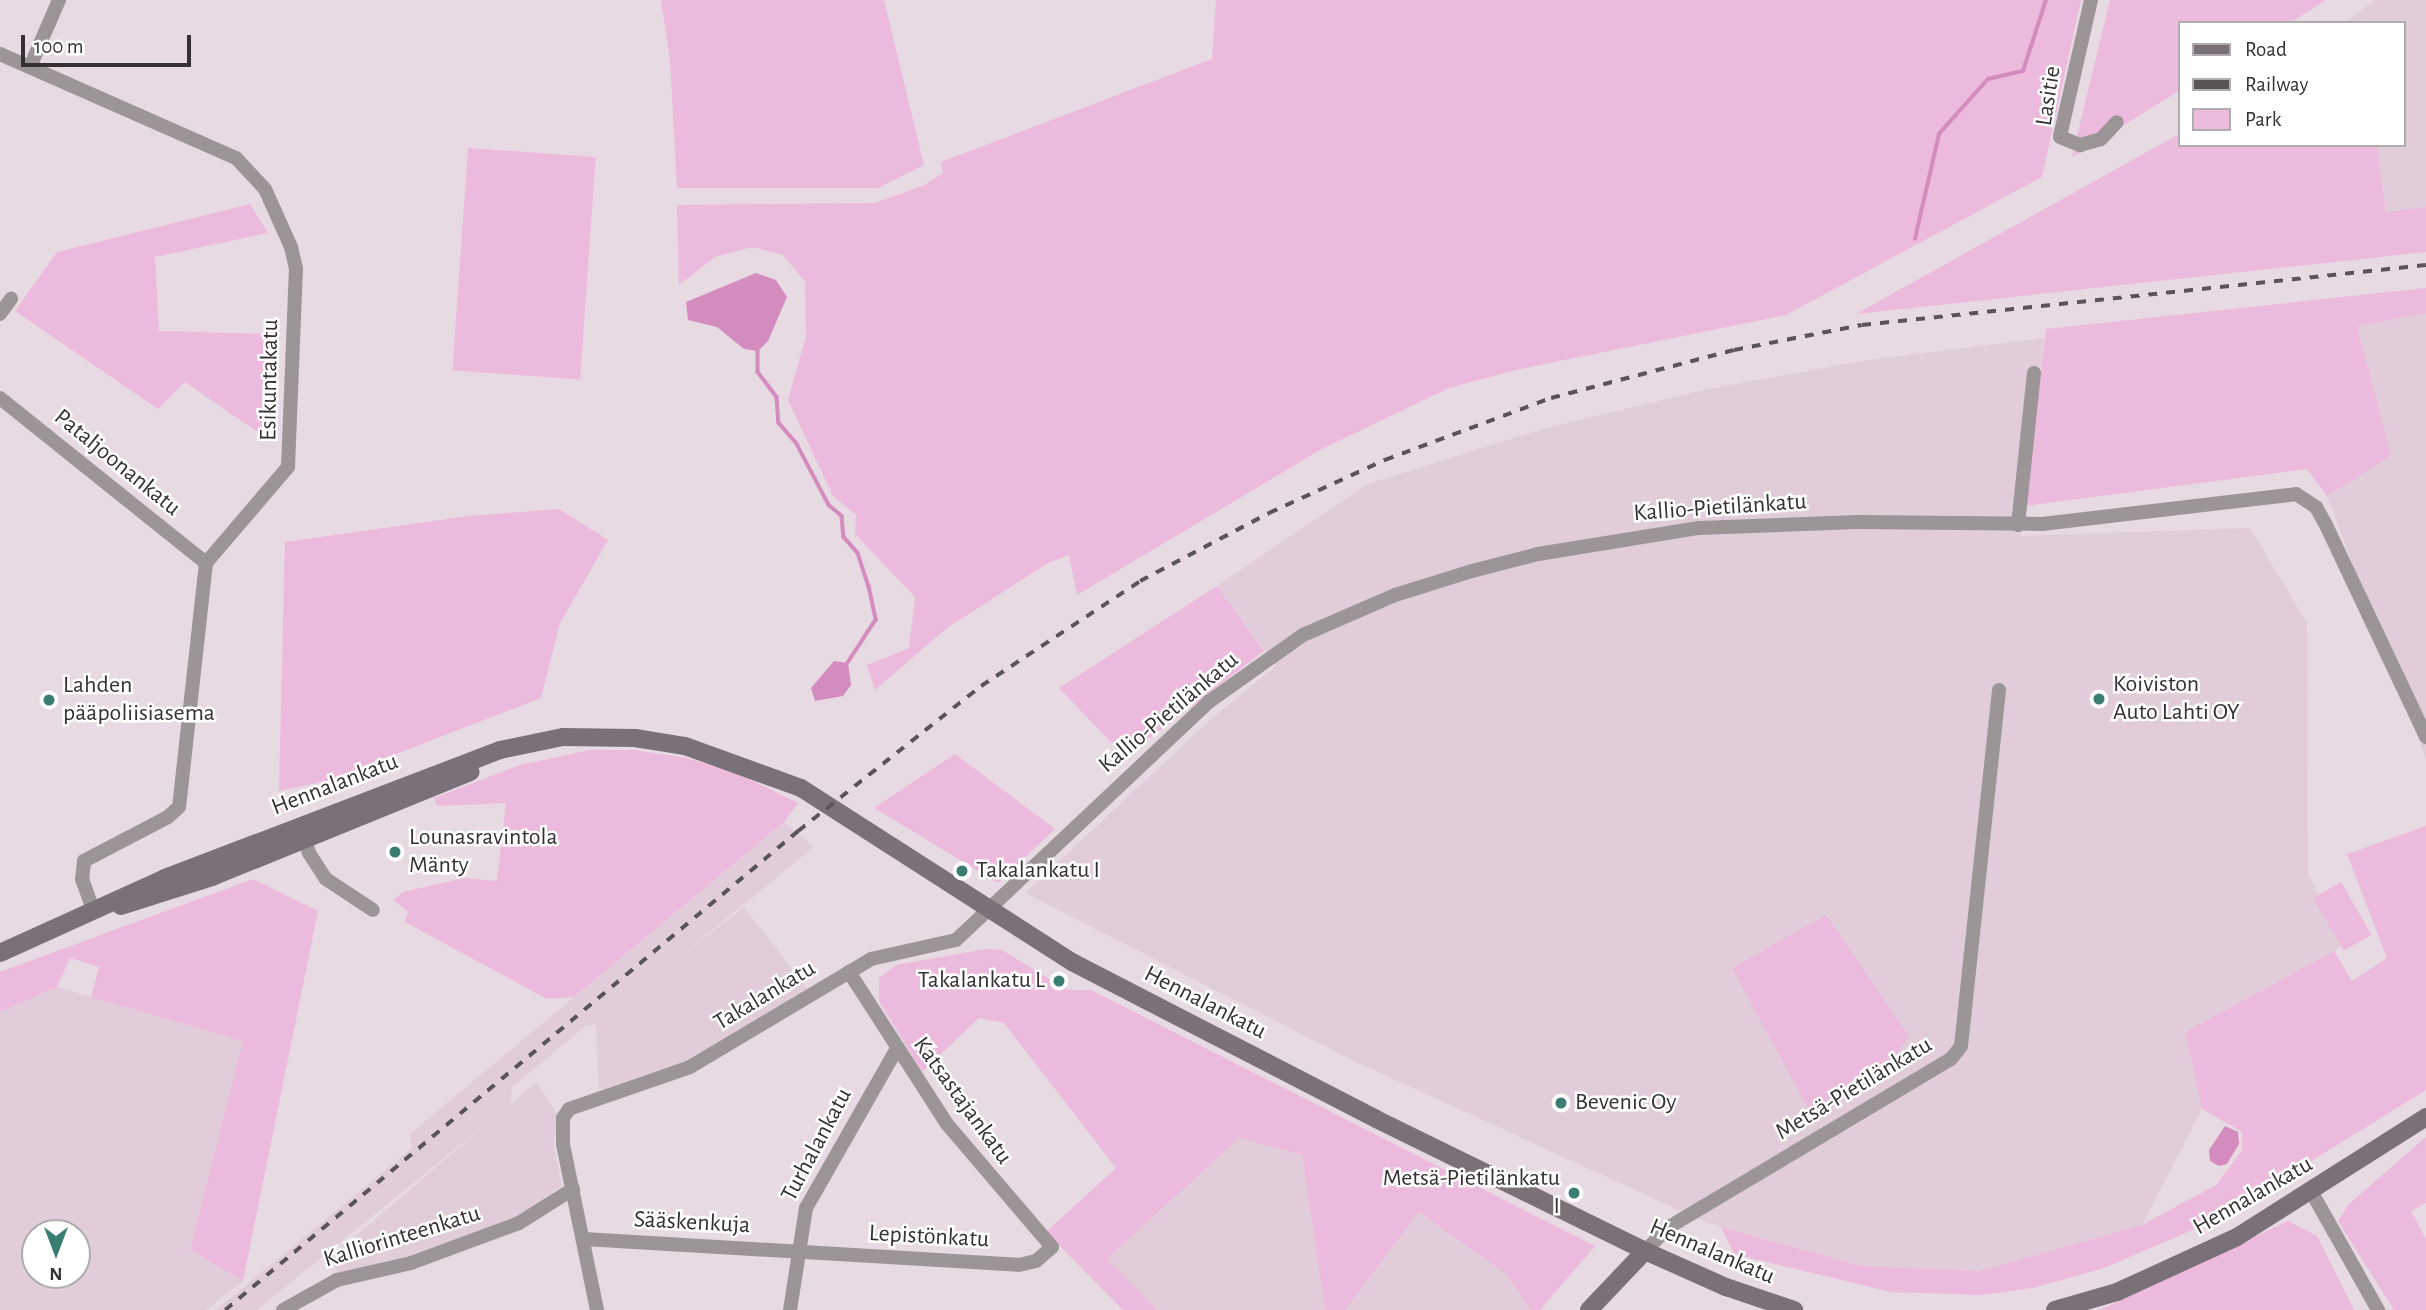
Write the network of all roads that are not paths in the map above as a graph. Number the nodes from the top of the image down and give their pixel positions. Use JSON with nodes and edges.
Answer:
{"nodes":[{"id":1,"x":59,"y":0,"type":"edge"},
{"id":2,"x":2091,"y":0,"type":"edge"},
{"id":3,"x":0,"y":54,"type":"edge"},
{"id":4,"x":30,"y":67,"type":"junction"},
{"id":5,"x":2117,"y":122,"type":"dead end"},
{"id":6,"x":11,"y":299,"type":"dead end"},
{"id":7,"x":0,"y":314,"type":"edge"},
{"id":8,"x":2034,"y":373,"type":"dead end"},
{"id":9,"x":0,"y":398,"type":"edge"},
{"id":10,"x":2018,"y":525,"type":"junction"},
{"id":11,"x":206,"y":563,"type":"junction"},
{"id":12,"x":1999,"y":690,"type":"dead end"},
{"id":13,"x":2426,"y":737,"type":"edge"},
{"id":14,"x":303,"y":833,"type":"junction"},
{"id":15,"x":373,"y":910,"type":"dead end"},
{"id":16,"x":987,"y":911,"type":"junction"},
{"id":17,"x":94,"y":912,"type":"junction"},
{"id":18,"x":0,"y":953,"type":"edge"},
{"id":19,"x":849,"y":972,"type":"junction"},
{"id":20,"x":896,"y":1050,"type":"junction"},
{"id":21,"x":2426,"y":1117,"type":"edge"},
{"id":22,"x":573,"y":1189,"type":"junction"},
{"id":23,"x":2311,"y":1192,"type":"junction"},
{"id":24,"x":584,"y":1239,"type":"junction"},
{"id":25,"x":1052,"y":1247,"type":"joint"},
{"id":26,"x":1645,"y":1251,"type":"junction"},
{"id":27,"x":797,"y":1252,"type":"junction"},
{"id":28,"x":283,"y":1310,"type":"edge"},
{"id":29,"x":597,"y":1310,"type":"edge"},
{"id":30,"x":790,"y":1310,"type":"edge"},
{"id":31,"x":1588,"y":1310,"type":"edge"},
{"id":32,"x":1794,"y":1310,"type":"edge"},
{"id":33,"x":2055,"y":1310,"type":"edge"},
{"id":34,"x":2378,"y":1310,"type":"edge"}],
"edges":[{"from":1,"to":4,"type":"street"},
{"from":2,"to":5,"type":"street","name":"Lasitie"},
{"from":3,"to":4,"type":"street","name":"Esikuntakatu"},
{"from":4,"to":11,"type":"street","name":"Esikuntakatu"},
{"from":6,"to":7,"type":"street"},
{"from":8,"to":10,"type":"street"},
{"from":9,"to":11,"type":"street","name":"Pataljoonankatu"},
{"from":10,"to":13,"type":"street","name":"Kallio-Pietilänkatu"},
{"from":10,"to":16,"type":"street","name":"Kallio-Pietilänkatu"},
{"from":11,"to":17,"type":"street"},
{"from":12,"to":26,"type":"street","name":"Metsä-Pietilänkatu"},
{"from":14,"to":15,"type":"street"},
{"from":14,"to":16,"type":"street","name":"Hennalankatu"},
{"from":14,"to":17,"type":"street","name":"Hennalankatu"},
{"from":16,"to":19,"type":"street","name":"Takalankatu"},
{"from":16,"to":26,"type":"street","name":"Hennalankatu"},
{"from":17,"to":18,"type":"street","name":"Hennalankatu"},
{"from":19,"to":20,"type":"street","name":"Katsastajankatu"},
{"from":19,"to":22,"type":"street","name":"Takalankatu"},
{"from":20,"to":25,"type":"street","name":"Katsastajankatu"},
{"from":20,"to":27,"type":"street","name":"Turhalankatu"},
{"from":21,"to":23,"type":"street","name":"Hennalankatu"},
{"from":22,"to":24,"type":"street"},
{"from":22,"to":28,"type":"street","name":"Kalliorinteenkatu"},
{"from":23,"to":33,"type":"street","name":"Hennalankatu"},
{"from":23,"to":34,"type":"street"},
{"from":24,"to":27,"type":"street","name":"Sääskenkuja"},
{"from":24,"to":29,"type":"street"},
{"from":25,"to":27,"type":"street","name":"Lepistönkatu"},
{"from":26,"to":31,"type":"street"},
{"from":26,"to":32,"type":"street","name":"Hennalankatu"},
{"from":27,"to":30,"type":"street","name":"Turhalankatu"}]}
